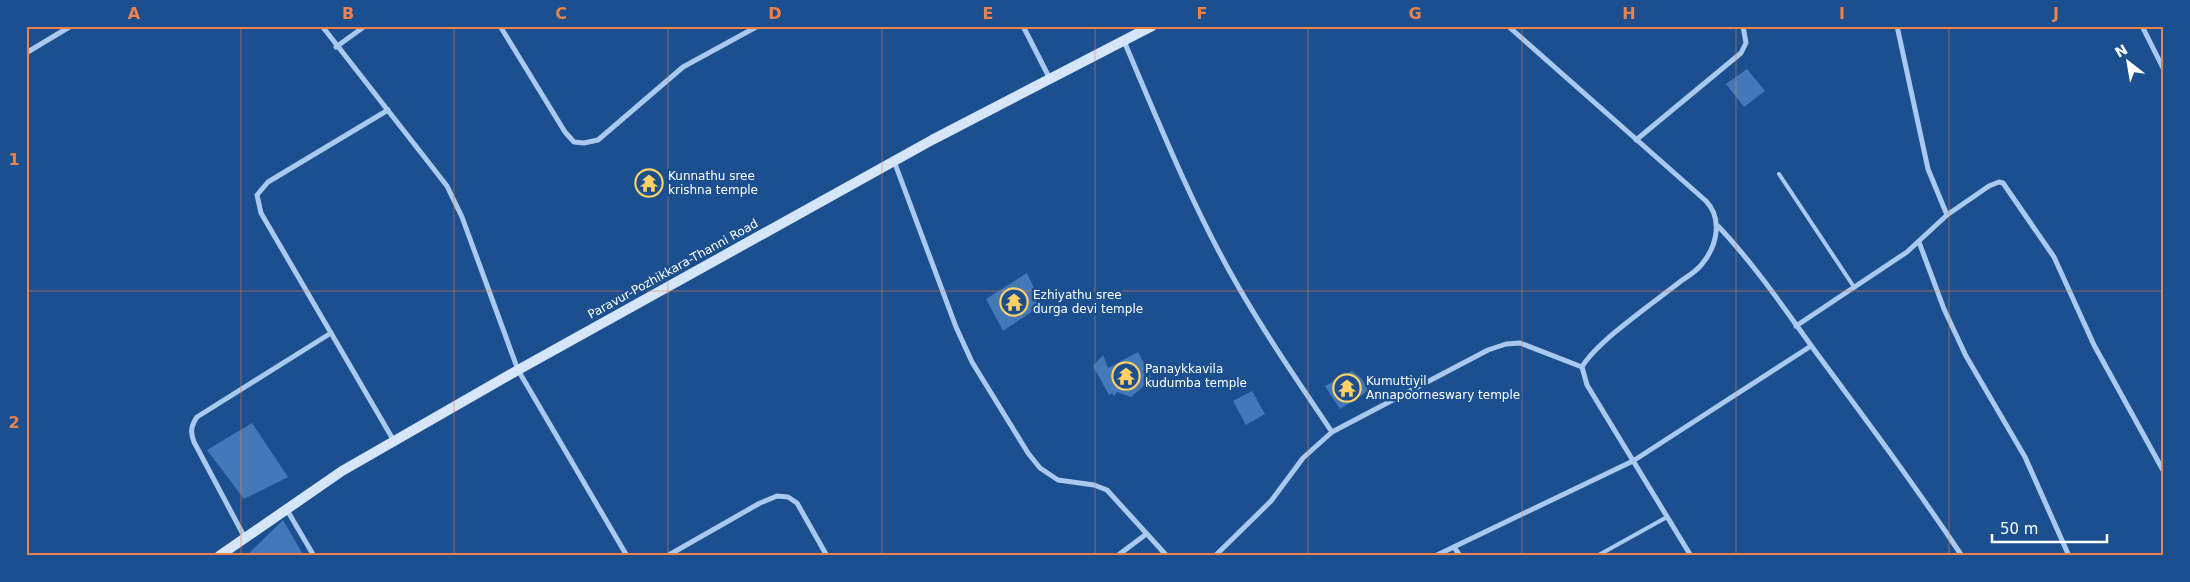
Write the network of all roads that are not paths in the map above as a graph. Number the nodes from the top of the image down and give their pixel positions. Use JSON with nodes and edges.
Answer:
{"nodes":[{"id":1,"x":70,"y":26,"type":"edge"},
{"id":2,"x":322,"y":26,"type":"edge"},
{"id":3,"x":366,"y":26,"type":"edge"},
{"id":4,"x":500,"y":26,"type":"edge"},
{"id":5,"x":758,"y":26,"type":"edge"},
{"id":6,"x":1023,"y":26,"type":"edge"},
{"id":7,"x":1152,"y":26,"type":"edge"},
{"id":8,"x":1508,"y":26,"type":"edge"},
{"id":9,"x":1743,"y":26,"type":"edge"},
{"id":10,"x":1897,"y":26,"type":"edge"},
{"id":11,"x":2142,"y":26,"type":"edge"},
{"id":12,"x":1124,"y":41,"type":"junction"},
{"id":13,"x":336,"y":47,"type":"junction"},
{"id":14,"x":26,"y":53,"type":"edge"},
{"id":15,"x":2162,"y":62,"type":"edge"},
{"id":16,"x":2164,"y":70,"type":"edge"},
{"id":17,"x":1050,"y":79,"type":"junction"},
{"id":18,"x":388,"y":110,"type":"junction"},
{"id":19,"x":1636,"y":140,"type":"junction"},
{"id":20,"x":894,"y":161,"type":"junction"},
{"id":21,"x":1779,"y":174,"type":"dead end"},
{"id":22,"x":1947,"y":215,"type":"junction"},
{"id":23,"x":1718,"y":226,"type":"junction"},
{"id":24,"x":1919,"y":242,"type":"junction"},
{"id":25,"x":1854,"y":287,"type":"junction"},
{"id":26,"x":1796,"y":326,"type":"junction"},
{"id":27,"x":331,"y":333,"type":"junction"},
{"id":28,"x":1811,"y":346,"type":"junction"},
{"id":29,"x":1582,"y":367,"type":"junction"},
{"id":30,"x":518,"y":370,"type":"junction"},
{"id":31,"x":1332,"y":432,"type":"junction"},
{"id":32,"x":394,"y":441,"type":"junction"},
{"id":33,"x":1634,"y":461,"type":"junction"},
{"id":34,"x":2164,"y":472,"type":"edge"},
{"id":35,"x":287,"y":509,"type":"junction"},
{"id":36,"x":1667,"y":517,"type":"junction"},
{"id":37,"x":1145,"y":535,"type":"junction"},
{"id":38,"x":245,"y":538,"type":"junction"},
{"id":39,"x":1454,"y":547,"type":"junction"},
{"id":40,"x":225,"y":554,"type":"edge"},
{"id":41,"x":314,"y":556,"type":"edge"},
{"id":42,"x":626,"y":556,"type":"edge"},
{"id":43,"x":667,"y":556,"type":"edge"},
{"id":44,"x":827,"y":556,"type":"edge"},
{"id":45,"x":1117,"y":556,"type":"edge"},
{"id":46,"x":1167,"y":556,"type":"edge"},
{"id":47,"x":1216,"y":556,"type":"edge"},
{"id":48,"x":1436,"y":556,"type":"edge"},
{"id":49,"x":1460,"y":556,"type":"edge"},
{"id":50,"x":1597,"y":556,"type":"edge"},
{"id":51,"x":1691,"y":556,"type":"edge"},
{"id":52,"x":1962,"y":556,"type":"edge"},
{"id":53,"x":2069,"y":556,"type":"edge"}],
"edges":[{"from":1,"to":14,"type":"street"},
{"from":2,"to":13,"type":"street"},
{"from":3,"to":13,"type":"street"},
{"from":4,"to":5,"type":"street"},
{"from":6,"to":17,"type":"street"},
{"from":7,"to":12,"type":"main road","name":"Paravur-Pozhikkara-Thanni Road"},
{"from":8,"to":19,"type":"street"},
{"from":9,"to":19,"type":"street"},
{"from":10,"to":22,"type":"street"},
{"from":11,"to":15,"type":"street"},
{"from":12,"to":17,"type":"main road","name":"Paravur-Pozhikkara-Thanni Road"},
{"from":12,"to":31,"type":"street"},
{"from":13,"to":18,"type":"street"},
{"from":15,"to":16,"type":"street"},
{"from":17,"to":20,"type":"main road","name":"Paravur-Pozhikkara-Thanni Road"},
{"from":18,"to":27,"type":"street"},
{"from":18,"to":30,"type":"street"},
{"from":19,"to":23,"type":"street"},
{"from":20,"to":30,"type":"main road","name":"Paravur-Pozhikkara-Thanni Road"},
{"from":20,"to":37,"type":"street"},
{"from":21,"to":25,"type":"lane"},
{"from":22,"to":24,"type":"street"},
{"from":22,"to":34,"type":"street"},
{"from":23,"to":26,"type":"street"},
{"from":23,"to":29,"type":"street"},
{"from":24,"to":25,"type":"street"},
{"from":24,"to":53,"type":"street"},
{"from":25,"to":26,"type":"street"},
{"from":26,"to":28,"type":"street"},
{"from":27,"to":32,"type":"street"},
{"from":27,"to":38,"type":"street"},
{"from":28,"to":33,"type":"street"},
{"from":28,"to":52,"type":"street"},
{"from":29,"to":31,"type":"street"},
{"from":29,"to":33,"type":"street"},
{"from":30,"to":32,"type":"main road","name":"Paravur-Pozhikkara-Thanni Road"},
{"from":30,"to":42,"type":"street"},
{"from":31,"to":47,"type":"street"},
{"from":32,"to":35,"type":"main road","name":"Paravur-Pozhikkara-Thanni Road"},
{"from":33,"to":36,"type":"street"},
{"from":33,"to":39,"type":"street"},
{"from":35,"to":38,"type":"main road","name":"Paravur-Pozhikkara-Thanni Road"},
{"from":35,"to":41,"type":"street"},
{"from":36,"to":50,"type":"lane"},
{"from":36,"to":51,"type":"street"},
{"from":37,"to":45,"type":"street"},
{"from":37,"to":46,"type":"street"},
{"from":38,"to":40,"type":"main road","name":"Paravur-Pozhikkara-Thanni Road"},
{"from":39,"to":48,"type":"street"},
{"from":39,"to":49,"type":"street"},
{"from":43,"to":44,"type":"street"}]}
